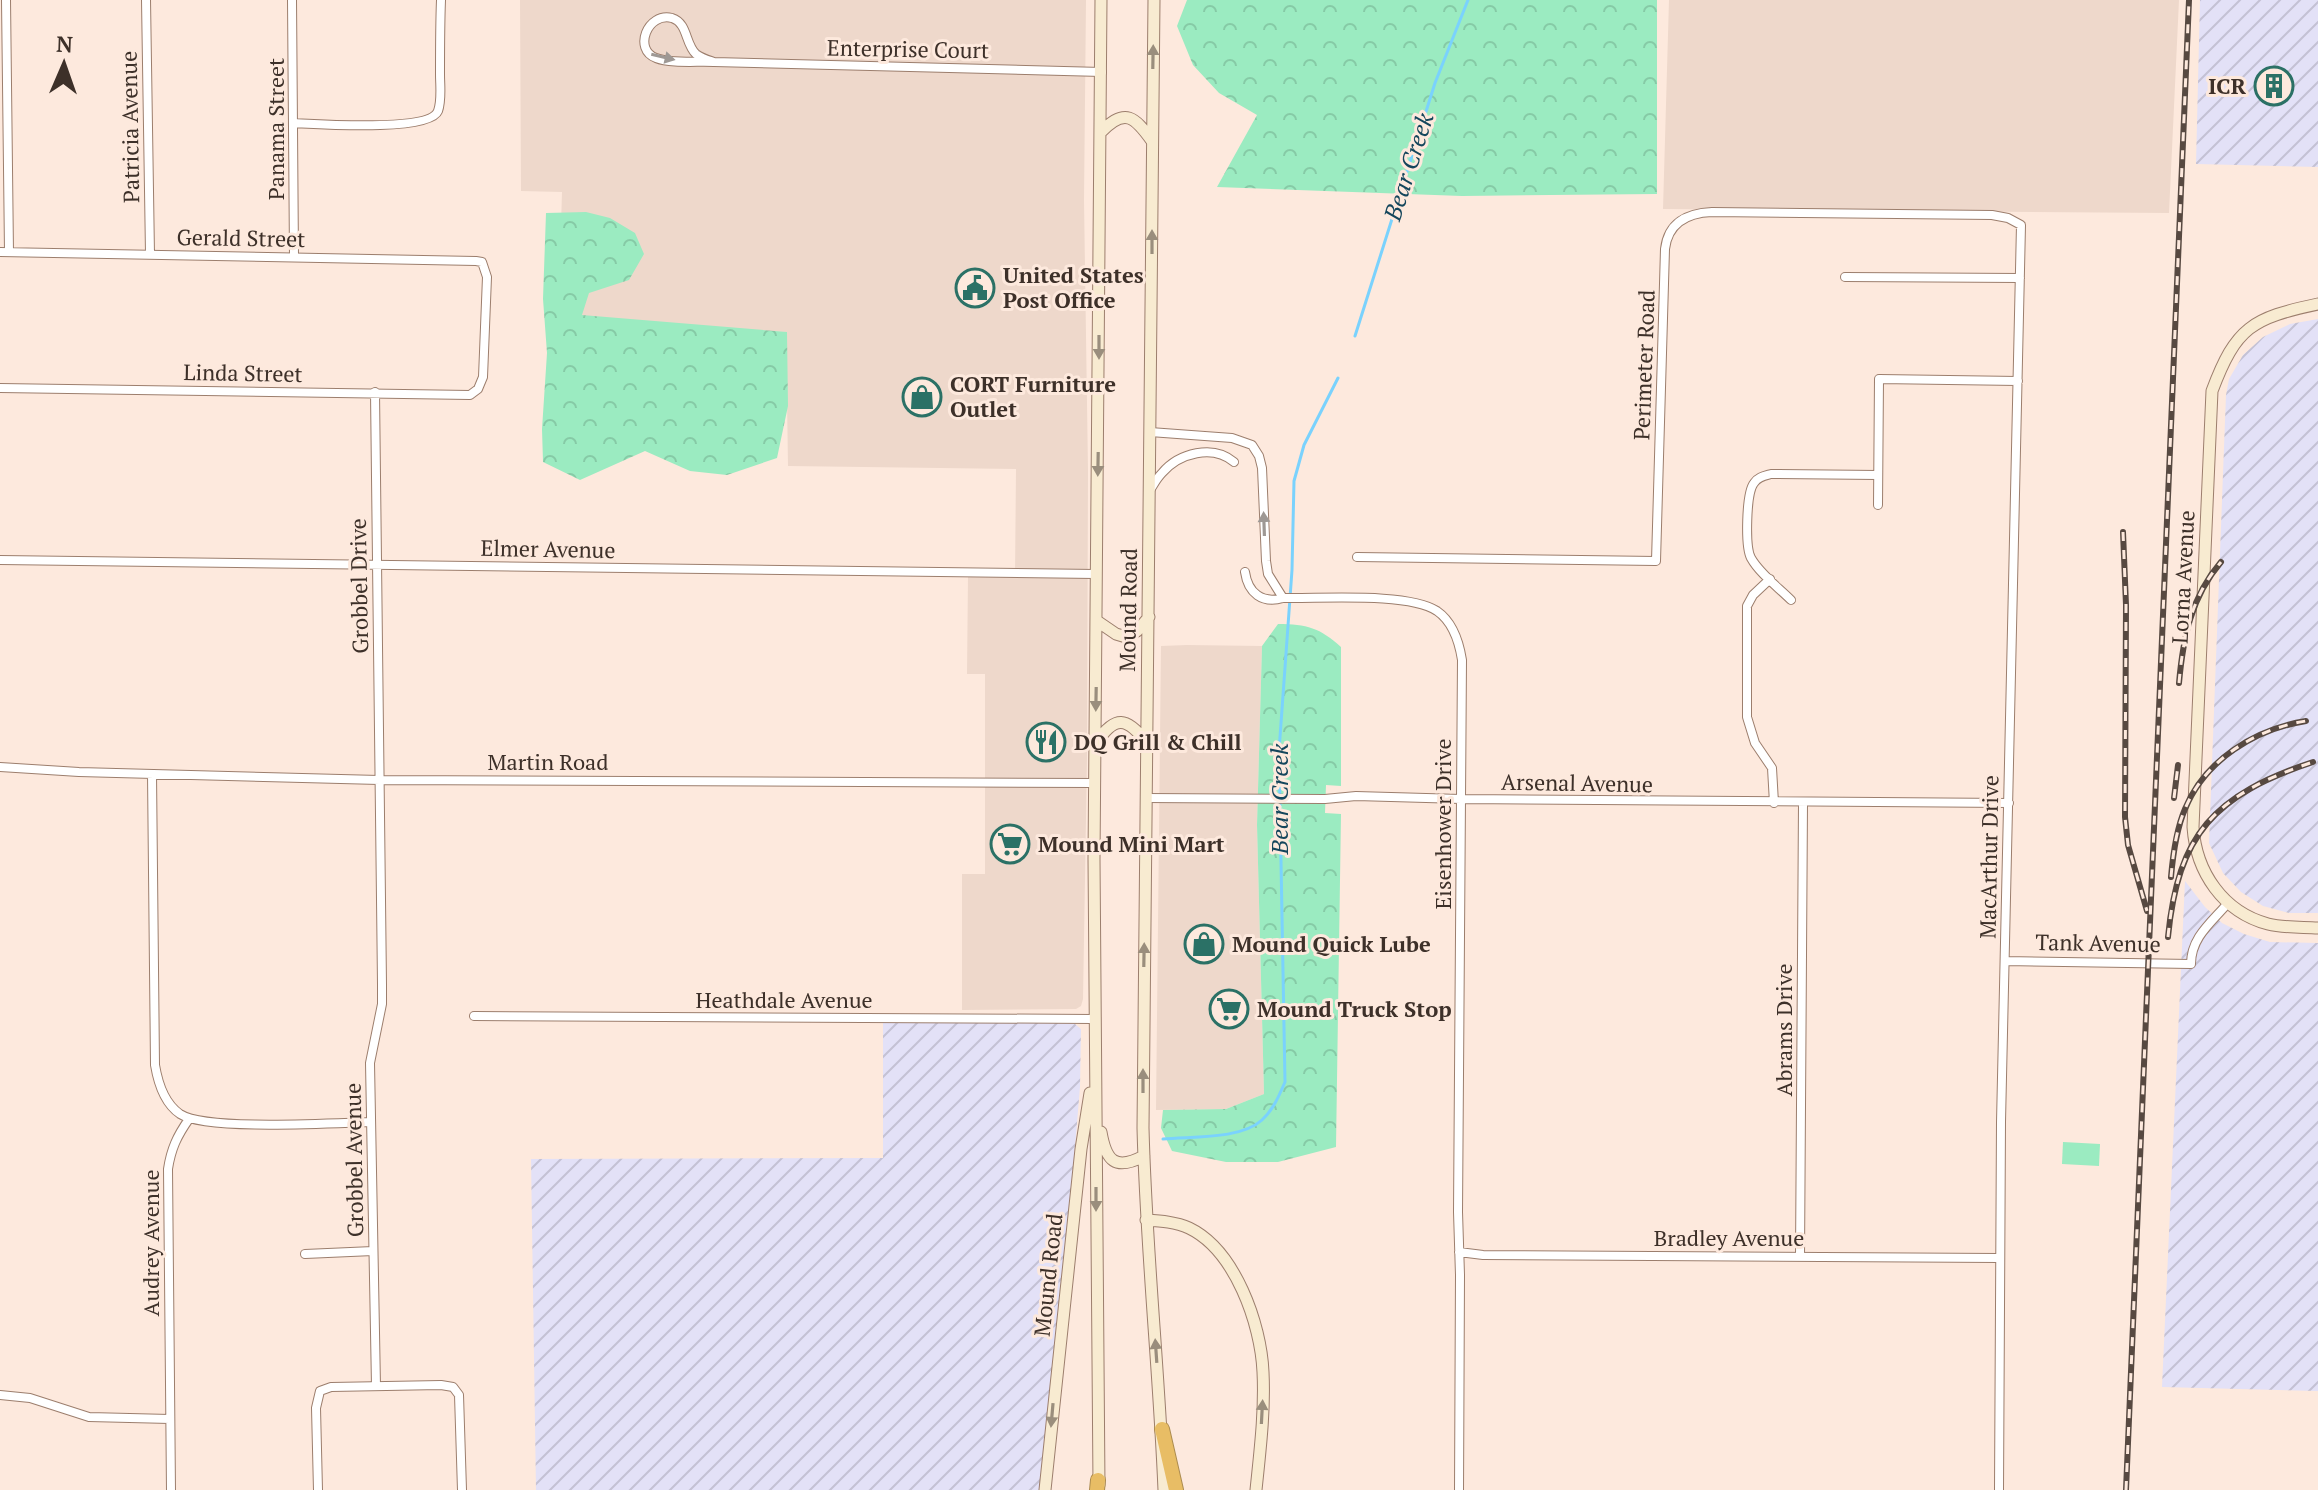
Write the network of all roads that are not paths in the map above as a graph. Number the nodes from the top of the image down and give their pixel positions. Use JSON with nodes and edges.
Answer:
{"nodes":[{"id":1,"x":6,"y":0,"type":"edge"},
{"id":2,"x":146,"y":0,"type":"edge"},
{"id":3,"x":292,"y":0,"type":"edge"},
{"id":4,"x":441,"y":0,"type":"edge"},
{"id":5,"x":1101,"y":0,"type":"edge"},
{"id":6,"x":1154,"y":0,"type":"edge"},
{"id":7,"x":714,"y":62,"type":"junction"},
{"id":8,"x":1102,"y":72,"type":"junction"},
{"id":9,"x":294,"y":123,"type":"junction"},
{"id":10,"x":1101,"y":132,"type":"junction"},
{"id":11,"x":1152,"y":142,"type":"junction"},
{"id":12,"x":2021,"y":225,"type":"joint"},
{"id":13,"x":4,"y":252,"type":"edge"},
{"id":14,"x":150,"y":254,"type":"junction"},
{"id":15,"x":294,"y":257,"type":"junction"},
{"id":16,"x":1845,"y":277,"type":"dead end"},
{"id":17,"x":2020,"y":278,"type":"junction"},
{"id":18,"x":2318,"y":304,"type":"edge"},
{"id":19,"x":2018,"y":381,"type":"junction"},
{"id":20,"x":481,"y":384,"type":"joint"},
{"id":21,"x":0,"y":388,"type":"edge"},
{"id":22,"x":375,"y":392,"type":"junction"},
{"id":23,"x":1150,"y":432,"type":"junction"},
{"id":24,"x":1234,"y":462,"type":"dead end"},
{"id":25,"x":1878,"y":475,"type":"junction"},
{"id":26,"x":1150,"y":490,"type":"junction"},
{"id":27,"x":1878,"y":505,"type":"dead end"},
{"id":28,"x":1357,"y":557,"type":"dead end"},
{"id":29,"x":0,"y":560,"type":"edge"},
{"id":30,"x":376,"y":564,"type":"junction"},
{"id":31,"x":1245,"y":572,"type":"dead end"},
{"id":32,"x":1096,"y":574,"type":"junction"},
{"id":33,"x":1770,"y":579,"type":"junction"},
{"id":34,"x":1283,"y":598,"type":"junction"},
{"id":35,"x":1791,"y":600,"type":"dead end"},
{"id":36,"x":1149,"y":617,"type":"junction"},
{"id":37,"x":1097,"y":621,"type":"junction"},
{"id":38,"x":1147,"y":742,"type":"junction"},
{"id":39,"x":1096,"y":743,"type":"junction"},
{"id":40,"x":0,"y":767,"type":"edge"},
{"id":41,"x":152,"y":774,"type":"junction"},
{"id":42,"x":379,"y":780,"type":"junction"},
{"id":43,"x":1096,"y":783,"type":"junction"},
{"id":44,"x":1146,"y":798,"type":"junction"},
{"id":45,"x":1461,"y":799,"type":"junction"},
{"id":46,"x":1774,"y":803,"type":"junction"},
{"id":47,"x":1803,"y":803,"type":"junction"},
{"id":48,"x":2009,"y":803,"type":"junction"},
{"id":49,"x":2228,"y":903,"type":"junction"},
{"id":50,"x":2318,"y":928,"type":"edge"},
{"id":51,"x":2005,"y":961,"type":"junction"},
{"id":52,"x":474,"y":1016,"type":"dead end"},
{"id":53,"x":1094,"y":1019,"type":"junction"},
{"id":54,"x":1095,"y":1065,"type":"junction"},
{"id":55,"x":1095,"y":1096,"type":"junction"},
{"id":56,"x":189,"y":1119,"type":"junction"},
{"id":57,"x":371,"y":1122,"type":"junction"},
{"id":58,"x":1144,"y":1156,"type":"junction"},
{"id":59,"x":1146,"y":1220,"type":"junction"},
{"id":60,"x":373,"y":1251,"type":"junction"},
{"id":61,"x":1459,"y":1252,"type":"junction"},
{"id":62,"x":305,"y":1254,"type":"dead end"},
{"id":63,"x":1800,"y":1257,"type":"junction"},
{"id":64,"x":1999,"y":1258,"type":"junction"},
{"id":65,"x":376,"y":1386,"type":"junction"},
{"id":66,"x":0,"y":1395,"type":"edge"},
{"id":67,"x":170,"y":1419,"type":"junction"},
{"id":68,"x":1162,"y":1429,"type":"junction"},
{"id":69,"x":1098,"y":1487,"type":"edge"},
{"id":70,"x":171,"y":1490,"type":"edge"},
{"id":71,"x":318,"y":1490,"type":"edge"},
{"id":72,"x":462,"y":1490,"type":"edge"},
{"id":73,"x":1045,"y":1490,"type":"edge"},
{"id":74,"x":1164,"y":1490,"type":"edge"},
{"id":75,"x":1176,"y":1490,"type":"edge"},
{"id":76,"x":1256,"y":1490,"type":"edge"},
{"id":77,"x":1459,"y":1490,"type":"edge"},
{"id":78,"x":1999,"y":1490,"type":"edge"}],
"edges":[{"from":1,"to":13,"type":"street"},
{"from":2,"to":14,"type":"street","name":"Patricia Avenue"},
{"from":3,"to":9,"type":"street","name":"Panama Street"},
{"from":4,"to":9,"type":"street"},
{"from":5,"to":8,"type":"main road","name":"Mound Road"},
{"from":11,"to":6,"type":"main road","name":"Mound Road","one_way":true},
{"from":7,"to":7,"type":"street","name":"Enterprise Court","one_way":true},
{"from":7,"to":8,"type":"street","name":"Enterprise Court"},
{"from":8,"to":10,"type":"main road","name":"Mound Road"},
{"from":9,"to":15,"type":"street","name":"Panama Street"},
{"from":10,"to":11,"type":"main road"},
{"from":10,"to":32,"type":"main road","name":"Mound Road","one_way":true},
{"from":23,"to":11,"type":"main road","name":"Mound Road","one_way":true},
{"from":12,"to":17,"type":"street","name":"MacArthur Drive"},
{"from":12,"to":28,"type":"street","name":"Perimeter Road"},
{"from":13,"to":14,"type":"street","name":"Gerald Street"},
{"from":14,"to":15,"type":"street","name":"Gerald Street"},
{"from":15,"to":20,"type":"street","name":"Gerald Street"},
{"from":16,"to":17,"type":"street"},
{"from":17,"to":19,"type":"street","name":"MacArthur Drive"},
{"from":18,"to":49,"type":"main road","name":"Lorna Avenue"},
{"from":19,"to":25,"type":"street"},
{"from":19,"to":48,"type":"street","name":"MacArthur Drive"},
{"from":20,"to":22,"type":"street","name":"Linda Street"},
{"from":21,"to":22,"type":"street","name":"Linda Street"},
{"from":22,"to":30,"type":"street","name":"Grobbel Drive"},
{"from":23,"to":26,"type":"main road","name":"Mound Road"},
{"from":34,"to":23,"type":"street","one_way":true},
{"from":24,"to":26,"type":"street"},
{"from":25,"to":27,"type":"street"},
{"from":25,"to":33,"type":"street"},
{"from":26,"to":36,"type":"main road","name":"Mound Road"},
{"from":29,"to":30,"type":"street","name":"Elmer Avenue"},
{"from":30,"to":32,"type":"street","name":"Elmer Avenue"},
{"from":30,"to":42,"type":"street","name":"Grobbel Drive"},
{"from":31,"to":34,"type":"street","name":"Eisenhower Drive"},
{"from":32,"to":37,"type":"main road","name":"Mound Road"},
{"from":33,"to":35,"type":"street"},
{"from":33,"to":46,"type":"street"},
{"from":34,"to":45,"type":"street","name":"Eisenhower Drive"},
{"from":36,"to":37,"type":"main road"},
{"from":36,"to":38,"type":"main road","name":"Mound Road"},
{"from":37,"to":39,"type":"main road","name":"Mound Road","one_way":true},
{"from":38,"to":39,"type":"main road"},
{"from":38,"to":44,"type":"main road","name":"Mound Road"},
{"from":39,"to":43,"type":"main road","name":"Mound Road"},
{"from":40,"to":41,"type":"street","name":"Martin Road"},
{"from":41,"to":42,"type":"street","name":"Martin Road"},
{"from":41,"to":56,"type":"street"},
{"from":42,"to":43,"type":"street","name":"Martin Road"},
{"from":42,"to":57,"type":"street","name":"Grobbel Avenue"},
{"from":43,"to":53,"type":"main road","name":"Mound Road"},
{"from":44,"to":45,"type":"street","name":"Arsenal Avenue"},
{"from":58,"to":44,"type":"main road","name":"Mound Road","one_way":true},
{"from":45,"to":46,"type":"street","name":"Arsenal Avenue"},
{"from":45,"to":61,"type":"street","name":"Eisenhower Drive"},
{"from":46,"to":47,"type":"street","name":"Arsenal Avenue"},
{"from":47,"to":48,"type":"street","name":"Arsenal Avenue"},
{"from":47,"to":63,"type":"street","name":"Abrams Drive"},
{"from":48,"to":51,"type":"street","name":"MacArthur Drive"},
{"from":49,"to":50,"type":"main road"},
{"from":49,"to":51,"type":"street","name":"Tank Avenue"},
{"from":51,"to":64,"type":"street","name":"MacArthur Drive"},
{"from":52,"to":53,"type":"street","name":"Heathdale Avenue"},
{"from":53,"to":54,"type":"main road","name":"Mound Road"},
{"from":54,"to":55,"type":"main road","name":"Mound Road"},
{"from":54,"to":73,"type":"main road","name":"Mound Road","one_way":true},
{"from":55,"to":58,"type":"main road"},
{"from":55,"to":69,"type":"main road","name":"Mound Road","one_way":true},
{"from":56,"to":57,"type":"street"},
{"from":56,"to":67,"type":"street","name":"Audrey Avenue"},
{"from":57,"to":60,"type":"street","name":"Grobbel Avenue"},
{"from":58,"to":59,"type":"main road","name":"Mound Road"},
{"from":68,"to":59,"type":"main road","name":"Mound Road","one_way":true},
{"from":76,"to":59,"type":"main road","one_way":true},
{"from":60,"to":62,"type":"street"},
{"from":60,"to":65,"type":"street","name":"Grobbel Avenue"},
{"from":61,"to":63,"type":"street","name":"Bradley Avenue"},
{"from":61,"to":77,"type":"street","name":"Eisenhower Drive"},
{"from":63,"to":64,"type":"street","name":"Bradley Avenue"},
{"from":64,"to":78,"type":"street","name":"MacArthur Drive"},
{"from":65,"to":71,"type":"street"},
{"from":65,"to":72,"type":"street"},
{"from":66,"to":67,"type":"street"},
{"from":67,"to":70,"type":"street","name":"Audrey Avenue"},
{"from":68,"to":74,"type":"main road","name":"Mound Road"},
{"from":68,"to":75,"type":"highway"}]}
